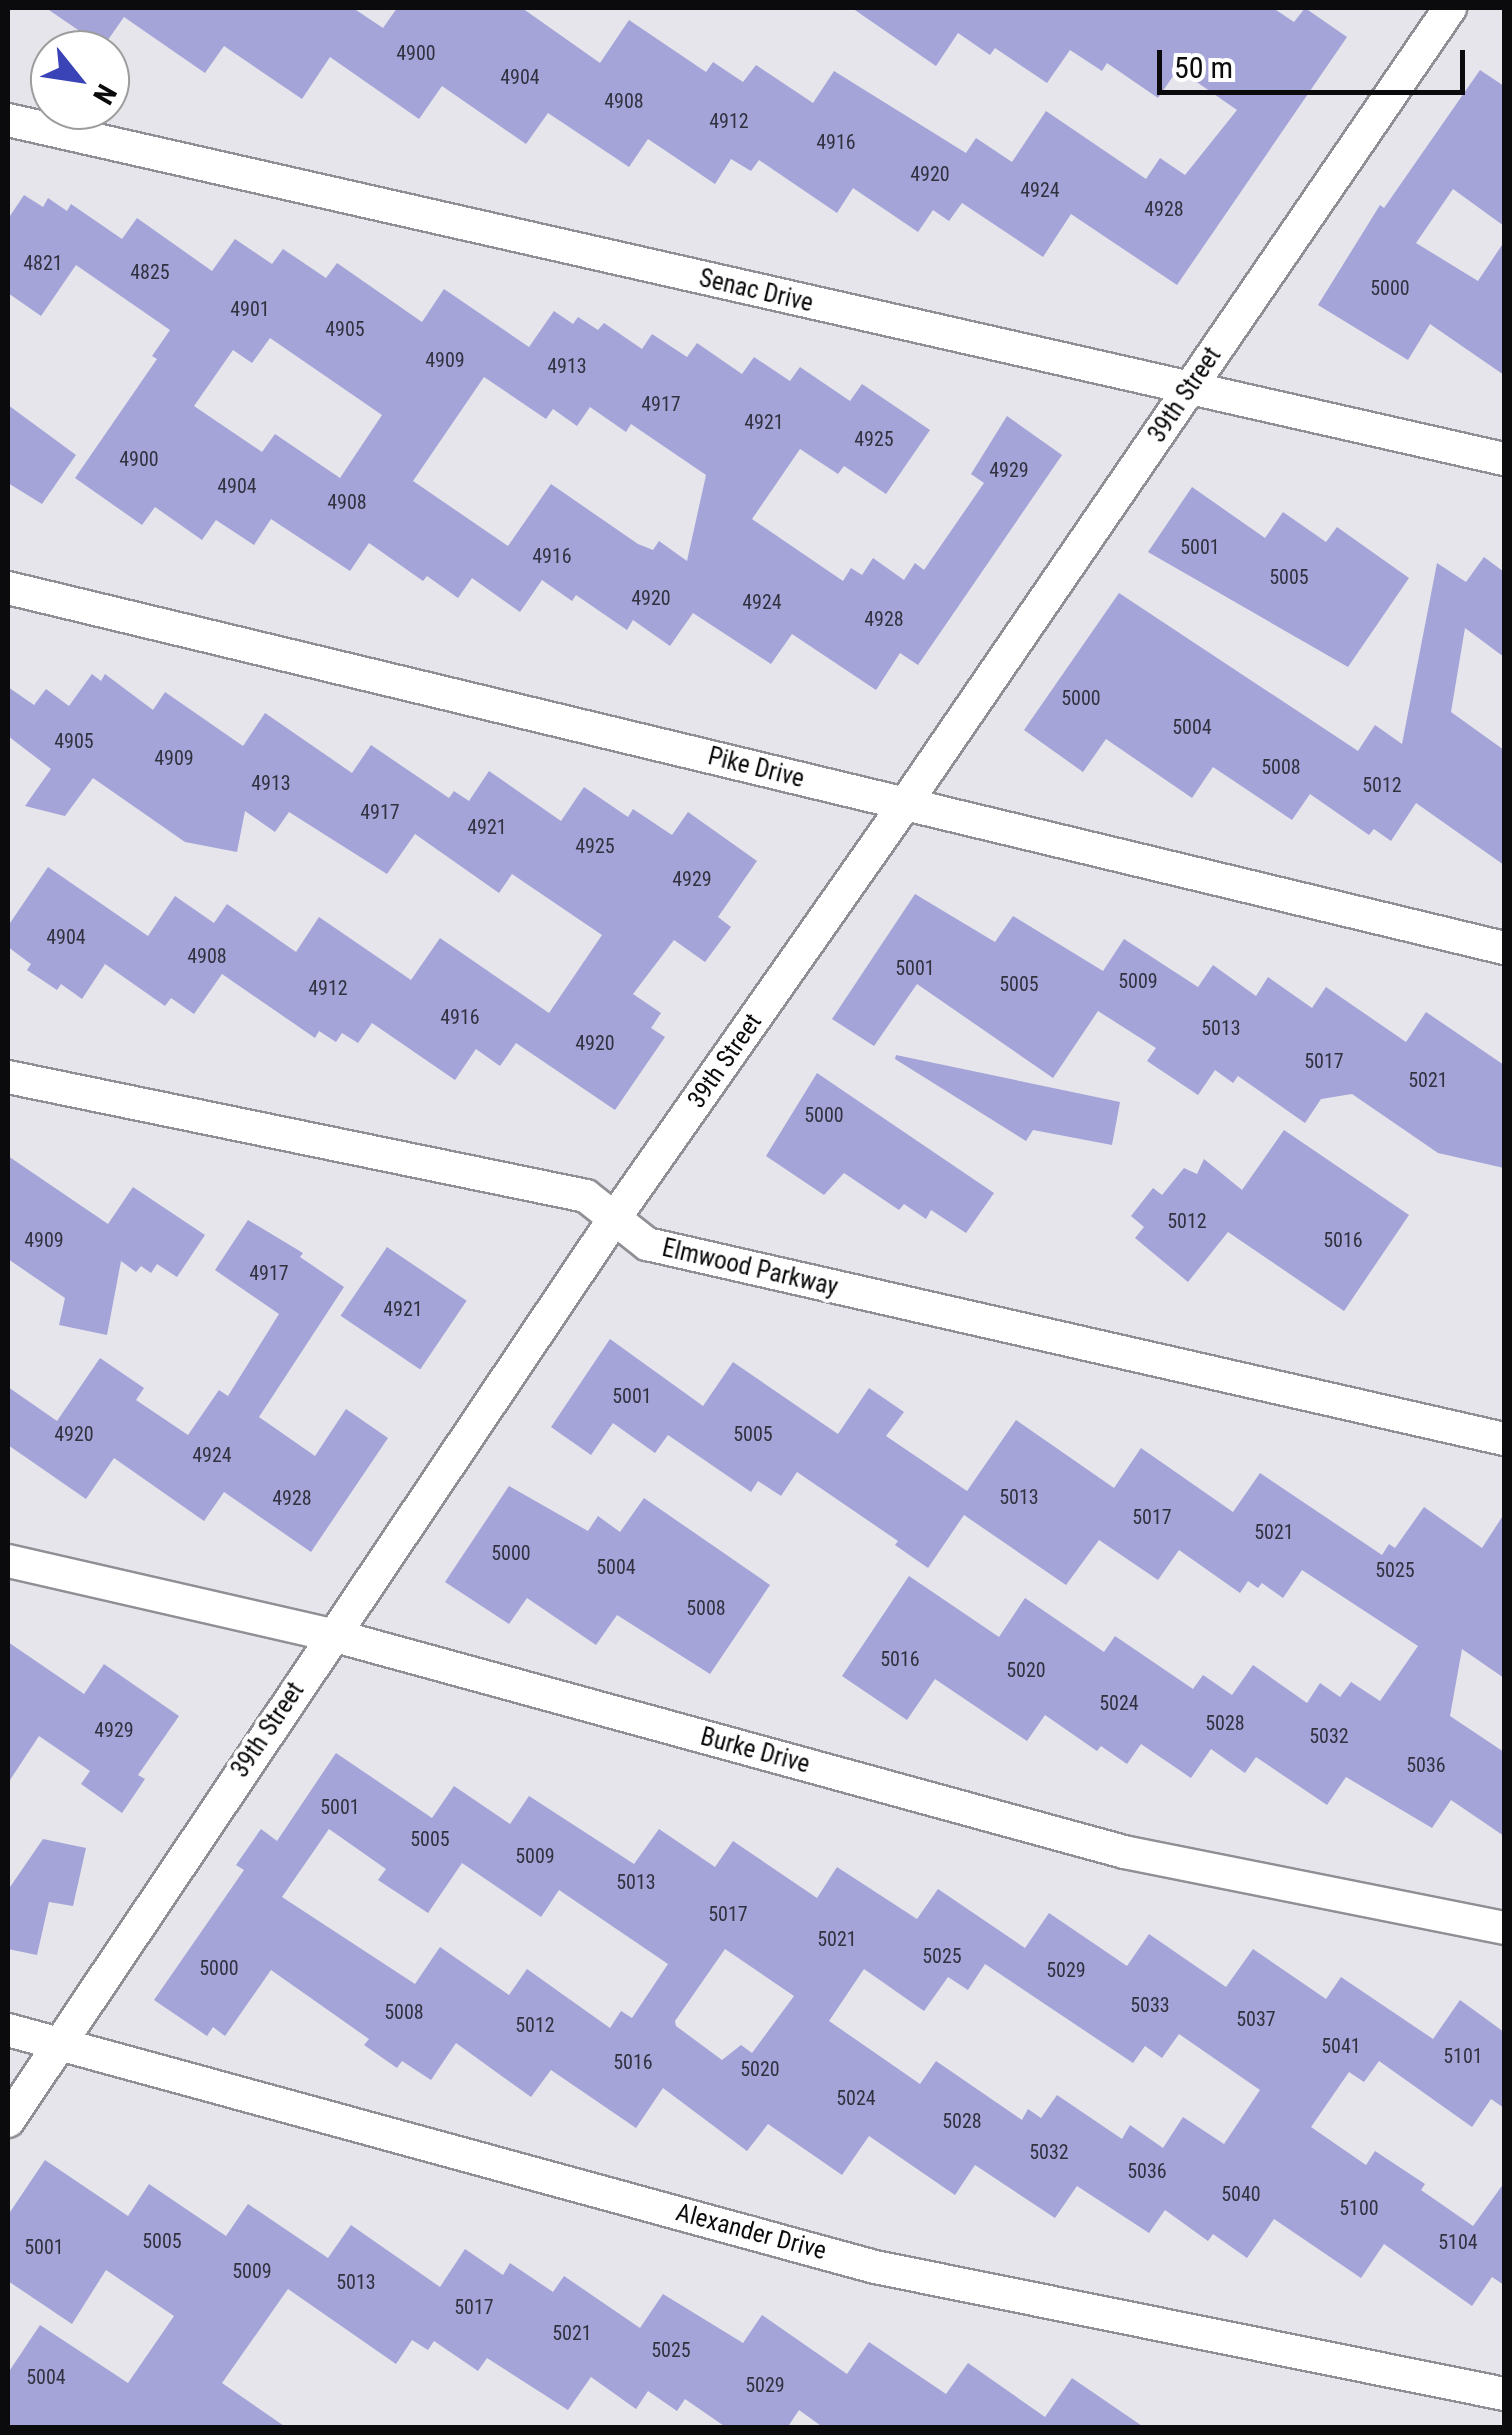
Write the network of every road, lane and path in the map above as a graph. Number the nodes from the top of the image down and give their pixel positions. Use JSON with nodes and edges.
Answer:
{"nodes":[{"id":1,"x":1450,"y":8,"type":"edge"},
{"id":2,"x":8,"y":120,"type":"edge"},
{"id":3,"x":1189,"y":390,"type":"junction"},
{"id":4,"x":1504,"y":459,"type":"edge"},
{"id":5,"x":8,"y":588,"type":"edge"},
{"id":6,"x":905,"y":804,"type":"junction"},
{"id":7,"x":1504,"y":948,"type":"edge"},
{"id":8,"x":8,"y":1077,"type":"edge"},
{"id":9,"x":614,"y":1219,"type":"junction"},
{"id":10,"x":1504,"y":1438,"type":"edge"},
{"id":11,"x":8,"y":1560,"type":"edge"},
{"id":12,"x":332,"y":1635,"type":"junction"},
{"id":13,"x":1504,"y":1928,"type":"edge"},
{"id":14,"x":8,"y":2030,"type":"edge"},
{"id":15,"x":60,"y":2041,"type":"junction"},
{"id":16,"x":8,"y":2120,"type":"edge"},
{"id":17,"x":1504,"y":2394,"type":"edge"}],
"edges":[{"from":1,"to":3,"type":"street","name":"39th Street"},
{"from":2,"to":3,"type":"street","name":"Senac Drive"},
{"from":3,"to":4,"type":"street","name":"Senac Drive"},
{"from":3,"to":6,"type":"street","name":"39th Street"},
{"from":5,"to":6,"type":"street","name":"Pike Drive"},
{"from":6,"to":7,"type":"street","name":"Pike Drive"},
{"from":6,"to":9,"type":"street","name":"39th Street"},
{"from":8,"to":9,"type":"street","name":"Elmwood Parkway"},
{"from":9,"to":10,"type":"street","name":"Elmwood Parkway"},
{"from":9,"to":12,"type":"street","name":"39th Street"},
{"from":11,"to":12,"type":"street","name":"Burke Drive"},
{"from":12,"to":13,"type":"street","name":"Burke Drive"},
{"from":12,"to":15,"type":"street","name":"39th Street"},
{"from":14,"to":15,"type":"street","name":"Alexander Drive"},
{"from":15,"to":16,"type":"street","name":"39th Street"},
{"from":15,"to":17,"type":"street","name":"Alexander Drive"}]}
